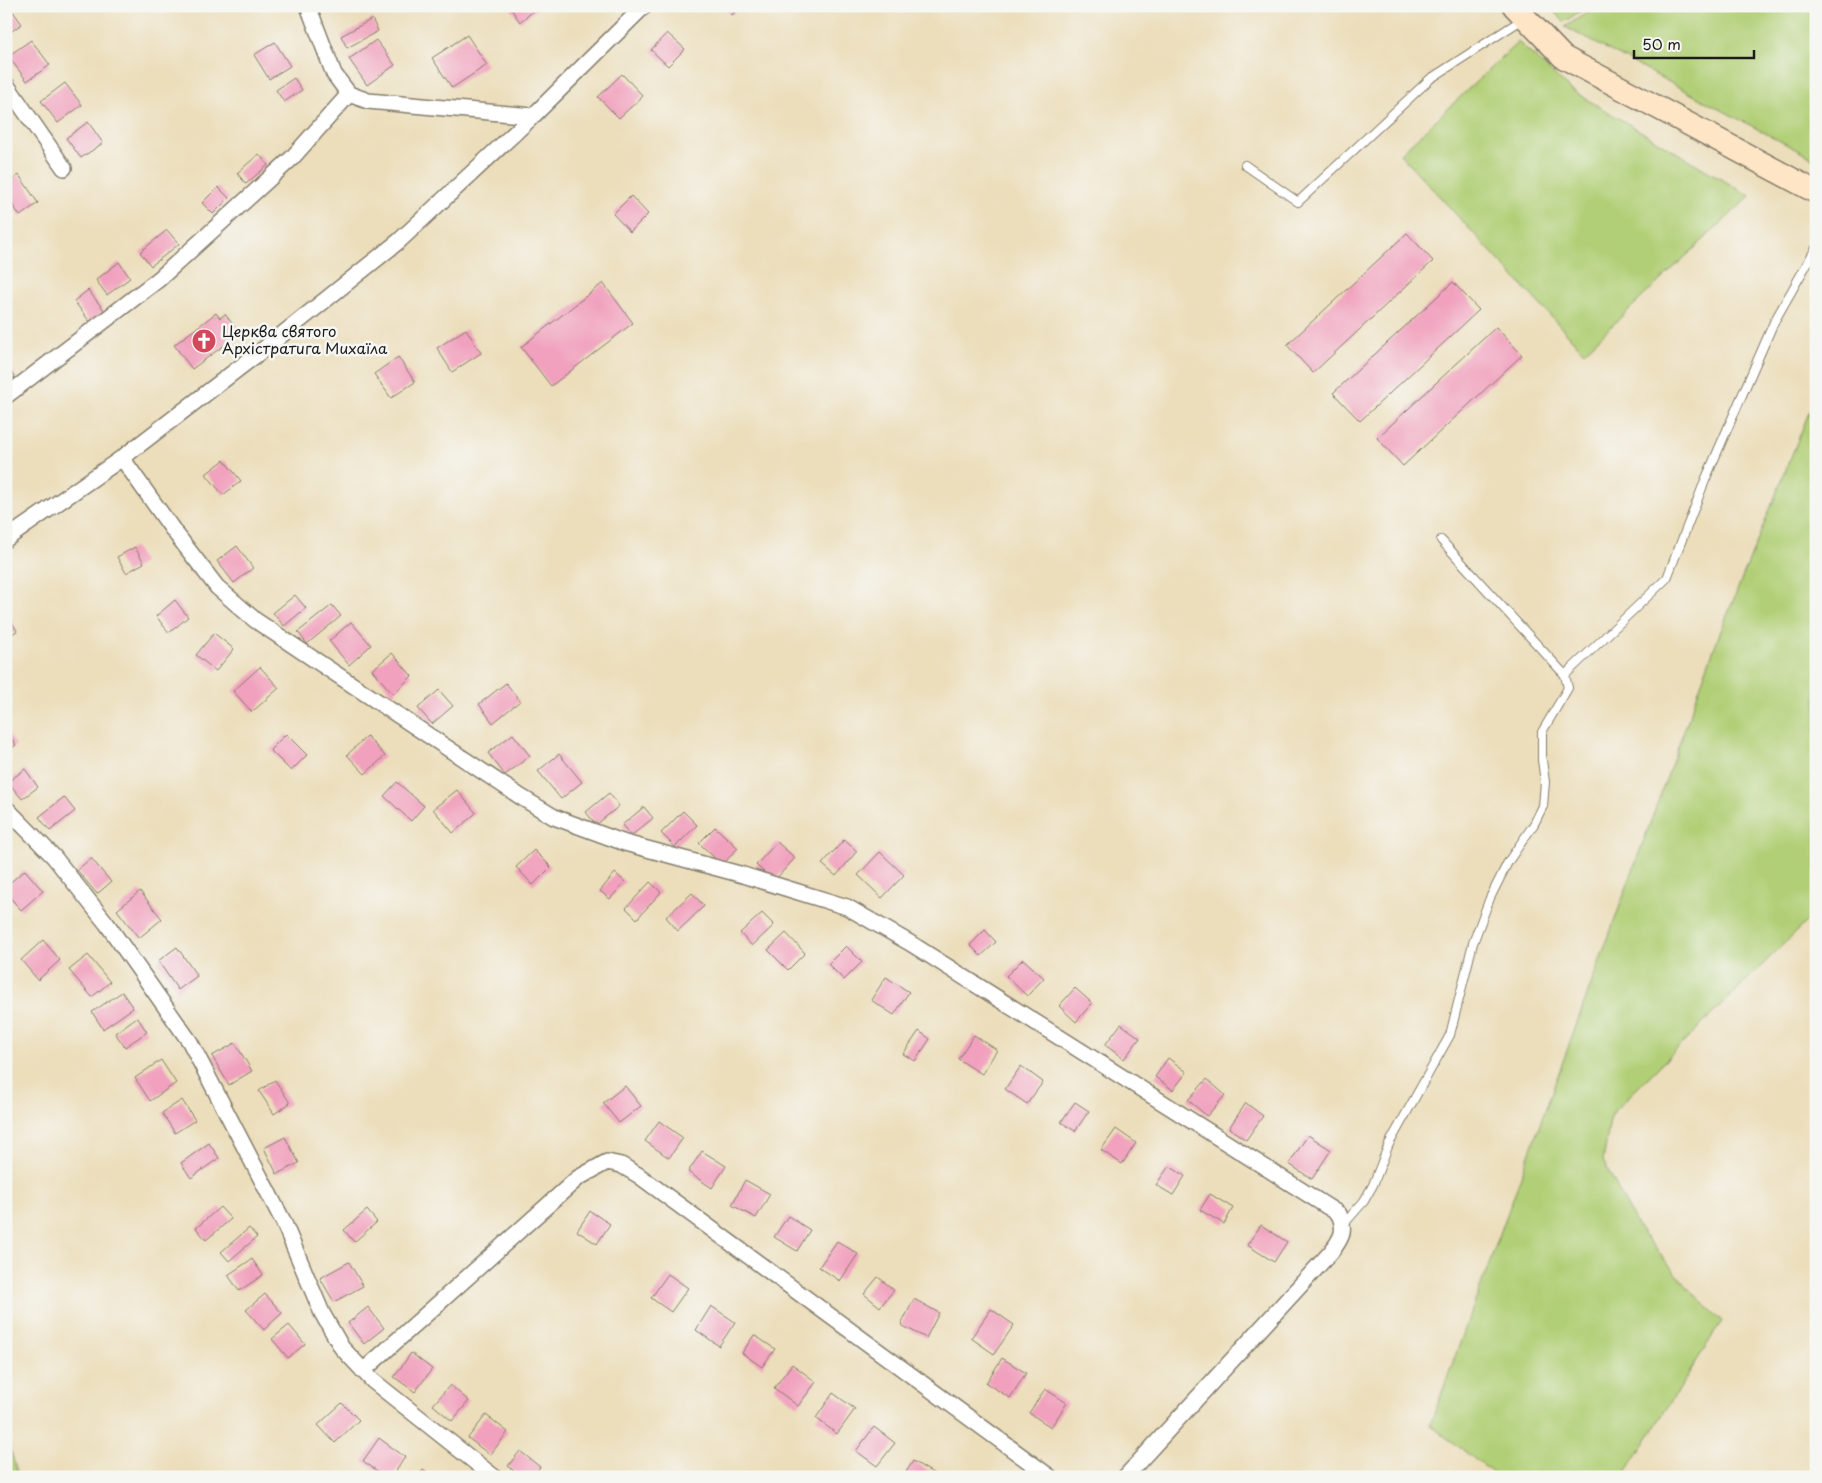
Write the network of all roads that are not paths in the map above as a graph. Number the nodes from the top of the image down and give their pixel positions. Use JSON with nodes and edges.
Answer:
{"nodes":[{"id":1,"x":308,"y":6,"type":"edge"},
{"id":2,"x":644,"y":6,"type":"edge"},
{"id":3,"x":1519,"y":12,"type":"edge"},
{"id":4,"x":6,"y":84,"type":"edge"},
{"id":5,"x":349,"y":94,"type":"junction"},
{"id":6,"x":532,"y":116,"type":"junction"},
{"id":7,"x":1245,"y":165,"type":"dead end"},
{"id":8,"x":64,"y":168,"type":"dead end"},
{"id":9,"x":1816,"y":192,"type":"edge"},
{"id":10,"x":1816,"y":248,"type":"edge"},
{"id":11,"x":6,"y":396,"type":"edge"},
{"id":12,"x":122,"y":458,"type":"junction"},
{"id":13,"x":6,"y":539,"type":"edge"},
{"id":14,"x":1442,"y":540,"type":"dead end"},
{"id":15,"x":1564,"y":675,"type":"junction"},
{"id":16,"x":6,"y":808,"type":"edge"},
{"id":17,"x":1343,"y":1225,"type":"junction"},
{"id":18,"x":363,"y":1371,"type":"junction"},
{"id":19,"x":494,"y":1477,"type":"edge"},
{"id":20,"x":1050,"y":1477,"type":"edge"},
{"id":21,"x":1125,"y":1477,"type":"edge"}],
"edges":[{"from":1,"to":5,"type":"street"},
{"from":2,"to":6,"type":"street"},
{"from":3,"to":7,"type":"lane"},
{"from":3,"to":9,"type":"street"},
{"from":4,"to":8,"type":"street"},
{"from":5,"to":6,"type":"street"},
{"from":5,"to":11,"type":"street"},
{"from":6,"to":12,"type":"street"},
{"from":10,"to":15,"type":"lane"},
{"from":12,"to":13,"type":"street"},
{"from":12,"to":17,"type":"street"},
{"from":14,"to":15,"type":"lane"},
{"from":15,"to":17,"type":"lane"},
{"from":16,"to":18,"type":"street"},
{"from":17,"to":21,"type":"street"},
{"from":18,"to":19,"type":"street"},
{"from":18,"to":20,"type":"street"}]}
